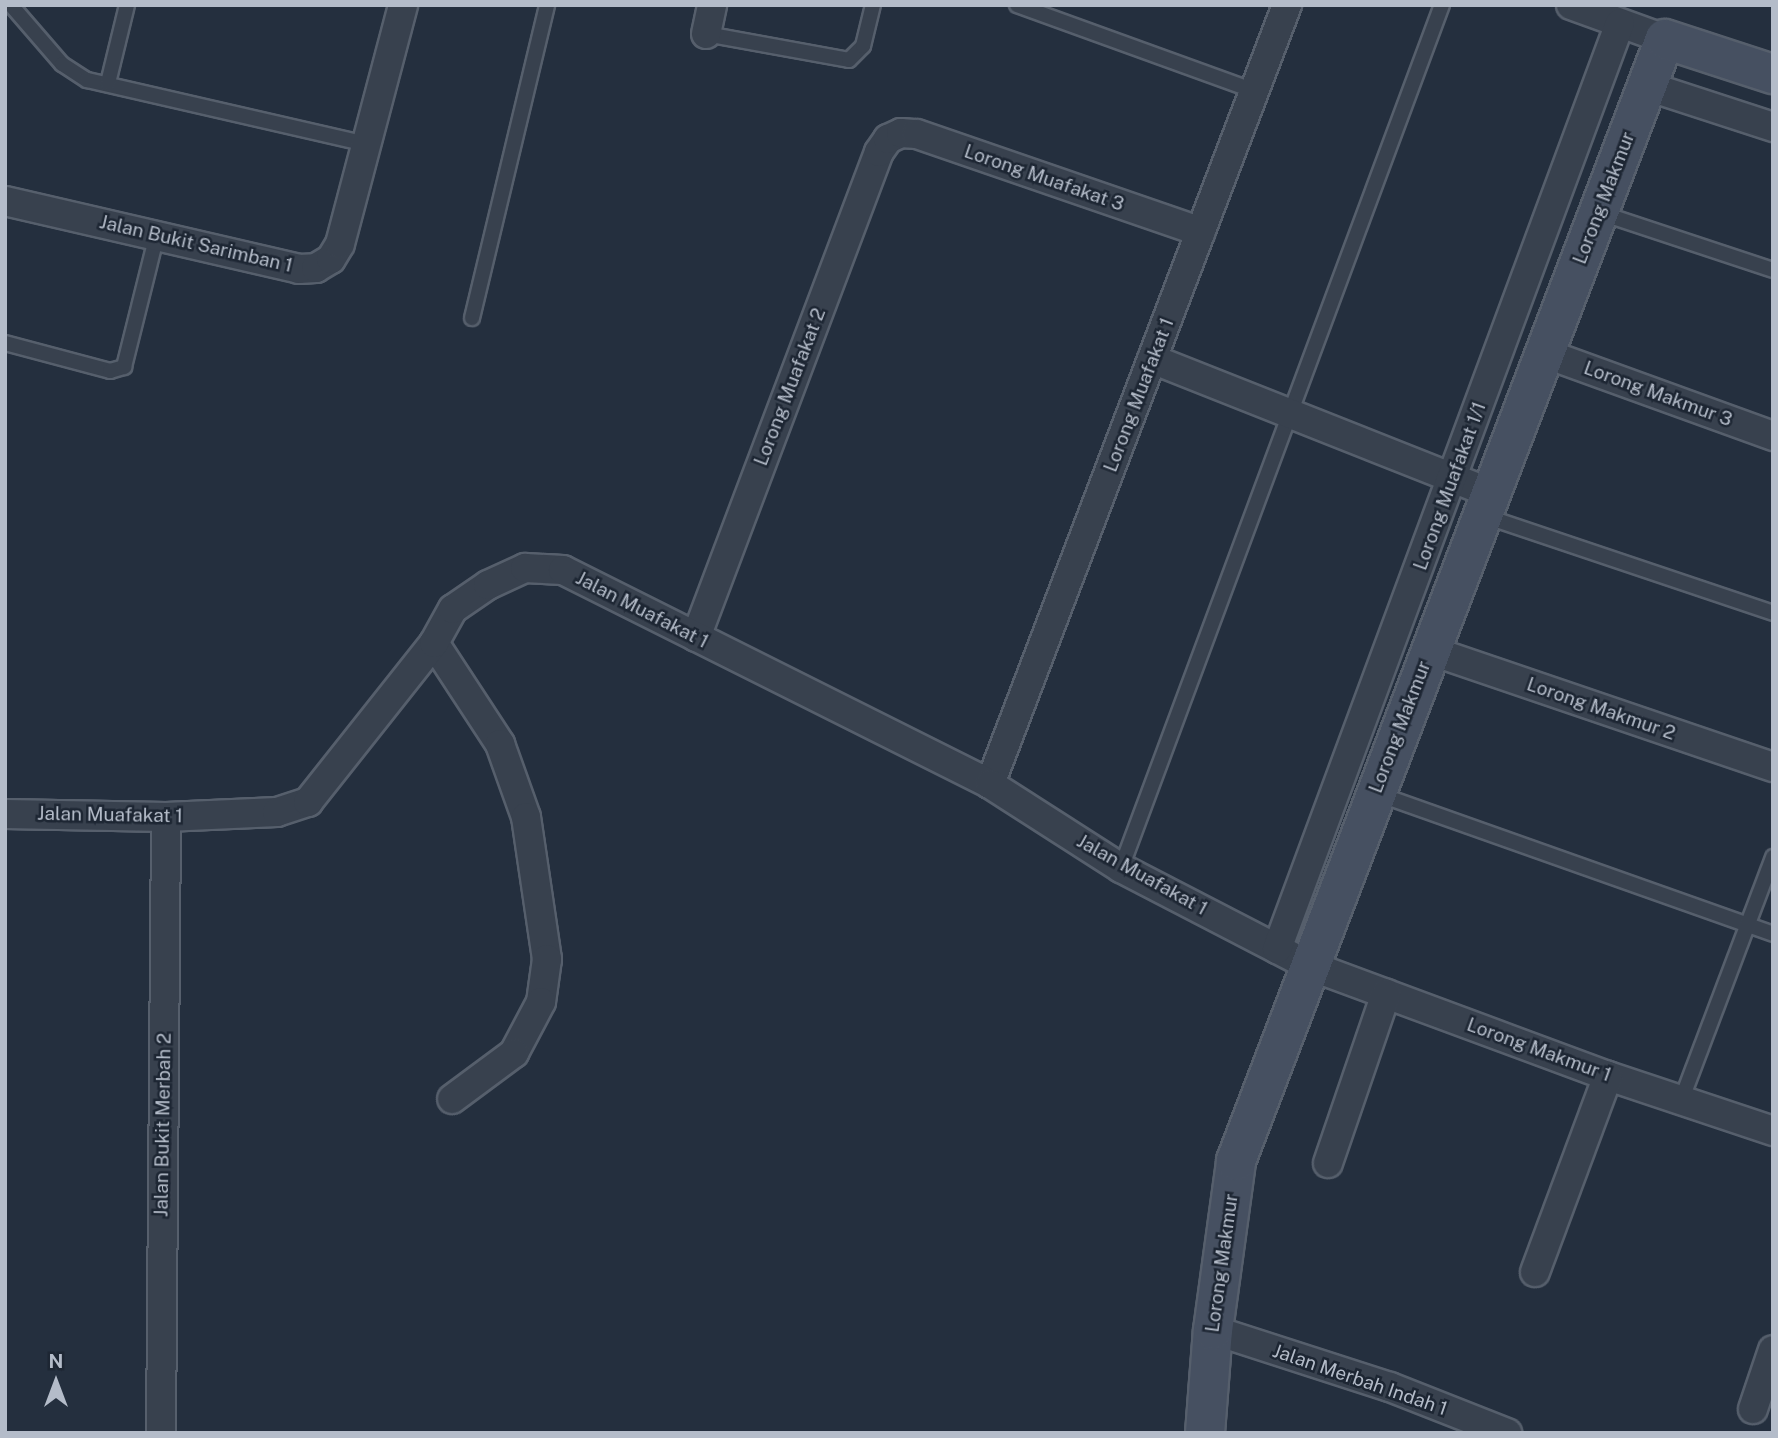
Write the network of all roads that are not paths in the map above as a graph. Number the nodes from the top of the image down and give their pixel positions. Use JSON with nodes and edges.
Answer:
{"nodes":[{"id":1,"x":11,"y":5,"type":"edge"},
{"id":2,"x":127,"y":5,"type":"edge"},
{"id":3,"x":403,"y":5,"type":"edge"},
{"id":4,"x":547,"y":5,"type":"edge"},
{"id":5,"x":712,"y":5,"type":"edge"},
{"id":6,"x":873,"y":5,"type":"edge"},
{"id":7,"x":1017,"y":5,"type":"edge"},
{"id":8,"x":1287,"y":5,"type":"edge"},
{"id":9,"x":1442,"y":5,"type":"edge"},
{"id":10,"x":1571,"y":5,"type":"edge"},
{"id":11,"x":1620,"y":23,"type":"junction"},
{"id":12,"x":706,"y":34,"type":"joint"},
{"id":13,"x":1665,"y":39,"type":"junction"},
{"id":14,"x":1773,"y":74,"type":"edge"},
{"id":15,"x":108,"y":83,"type":"junction"},
{"id":16,"x":1647,"y":86,"type":"junction"},
{"id":17,"x":1254,"y":91,"type":"junction"},
{"id":18,"x":1773,"y":127,"type":"edge"},
{"id":19,"x":888,"y":139,"type":"joint"},
{"id":20,"x":367,"y":144,"type":"junction"},
{"id":21,"x":5,"y":201,"type":"edge"},
{"id":22,"x":1599,"y":212,"type":"junction"},
{"id":23,"x":1201,"y":232,"type":"junction"},
{"id":24,"x":157,"y":235,"type":"junction"},
{"id":25,"x":1773,"y":270,"type":"edge"},
{"id":26,"x":471,"y":318,"type":"dead end"},
{"id":27,"x":5,"y":343,"type":"edge"},
{"id":28,"x":1544,"y":353,"type":"junction"},
{"id":29,"x":1152,"y":359,"type":"junction"},
{"id":30,"x":1291,"y":412,"type":"junction"},
{"id":31,"x":1773,"y":436,"type":"edge"},
{"id":32,"x":1453,"y":478,"type":"junction"},
{"id":33,"x":1485,"y":504,"type":"junction"},
{"id":34,"x":1773,"y":613,"type":"edge"},
{"id":35,"x":696,"y":637,"type":"junction"},
{"id":36,"x":434,"y":643,"type":"junction"},
{"id":37,"x":1429,"y":650,"type":"junction"},
{"id":38,"x":1773,"y":767,"type":"edge"},
{"id":39,"x":990,"y":784,"type":"junction"},
{"id":40,"x":1374,"y":793,"type":"junction"},
{"id":41,"x":5,"y":814,"type":"edge"},
{"id":42,"x":166,"y":817,"type":"junction"},
{"id":43,"x":1773,"y":857,"type":"edge"},
{"id":44,"x":1121,"y":868,"type":"junction"},
{"id":45,"x":1745,"y":925,"type":"junction"},
{"id":46,"x":1773,"y":934,"type":"edge"},
{"id":47,"x":1293,"y":957,"type":"junction"},
{"id":48,"x":1386,"y":994,"type":"junction"},
{"id":49,"x":1608,"y":1076,"type":"junction"},
{"id":50,"x":452,"y":1099,"type":"dead end"},
{"id":51,"x":1681,"y":1101,"type":"junction"},
{"id":52,"x":1773,"y":1131,"type":"edge"},
{"id":53,"x":1328,"y":1163,"type":"dead end"},
{"id":54,"x":1535,"y":1272,"type":"dead end"},
{"id":55,"x":1213,"y":1330,"type":"junction"},
{"id":56,"x":1773,"y":1350,"type":"edge"},
{"id":57,"x":1753,"y":1409,"type":"dead end"},
{"id":58,"x":161,"y":1433,"type":"edge"},
{"id":59,"x":1205,"y":1433,"type":"edge"},
{"id":60,"x":1507,"y":1433,"type":"edge"}],
"edges":[{"from":1,"to":15,"type":"lane"},
{"from":2,"to":15,"type":"lane"},
{"from":3,"to":20,"type":"street","name":"Jalan Bukit Sarimban 1"},
{"from":4,"to":26,"type":"lane"},
{"from":5,"to":12,"type":"street"},
{"from":6,"to":12,"type":"lane"},
{"from":7,"to":17,"type":"lane"},
{"from":8,"to":17,"type":"street","name":"Lorong Muafakat 1"},
{"from":9,"to":30,"type":"lane"},
{"from":10,"to":11,"type":"street"},
{"from":11,"to":13,"type":"street"},
{"from":11,"to":32,"type":"street","name":"Lorong Muafakat 1/1"},
{"from":13,"to":14,"type":"main road"},
{"from":13,"to":16,"type":"main road","name":"Lorong Makmur"},
{"from":15,"to":20,"type":"lane"},
{"from":16,"to":18,"type":"street"},
{"from":16,"to":22,"type":"main road","name":"Lorong Makmur"},
{"from":17,"to":23,"type":"street","name":"Lorong Muafakat 1"},
{"from":19,"to":23,"type":"street","name":"Lorong Muafakat 3"},
{"from":19,"to":35,"type":"street","name":"Lorong Muafakat 2"},
{"from":20,"to":24,"type":"street","name":"Jalan Bukit Sarimban 1"},
{"from":21,"to":24,"type":"street","name":"Jalan Bukit Sarimban 1"},
{"from":22,"to":25,"type":"lane"},
{"from":22,"to":28,"type":"main road","name":"Lorong Makmur"},
{"from":23,"to":29,"type":"street","name":"Lorong Muafakat 1"},
{"from":24,"to":27,"type":"lane"},
{"from":28,"to":31,"type":"street","name":"Lorong Makmur 3"},
{"from":28,"to":33,"type":"main road","name":"Lorong Makmur"},
{"from":29,"to":30,"type":"street"},
{"from":29,"to":39,"type":"street","name":"Lorong Muafakat 1"},
{"from":30,"to":32,"type":"street"},
{"from":30,"to":44,"type":"lane"},
{"from":32,"to":33,"type":"street"},
{"from":32,"to":47,"type":"street","name":"Lorong Muafakat 1/1"},
{"from":33,"to":34,"type":"lane"},
{"from":33,"to":37,"type":"main road","name":"Lorong Makmur"},
{"from":35,"to":36,"type":"street","name":"Jalan Muafakat 1"},
{"from":35,"to":39,"type":"street","name":"Jalan Muafakat 1"},
{"from":36,"to":42,"type":"street","name":"Jalan Muafakat 1"},
{"from":36,"to":50,"type":"street"},
{"from":37,"to":38,"type":"street","name":"Lorong Makmur 2"},
{"from":37,"to":40,"type":"main road","name":"Lorong Makmur"},
{"from":39,"to":44,"type":"street","name":"Jalan Muafakat 1"},
{"from":40,"to":45,"type":"lane"},
{"from":40,"to":47,"type":"main road","name":"Lorong Makmur"},
{"from":41,"to":42,"type":"street","name":"Jalan Muafakat 1"},
{"from":42,"to":58,"type":"street","name":"Jalan Bukit Merbah 2"},
{"from":43,"to":45,"type":"lane"},
{"from":44,"to":47,"type":"street","name":"Jalan Muafakat 1"},
{"from":45,"to":46,"type":"lane"},
{"from":45,"to":51,"type":"lane"},
{"from":47,"to":48,"type":"street","name":"Lorong Makmur 1"},
{"from":47,"to":55,"type":"main road","name":"Lorong Makmur"},
{"from":48,"to":49,"type":"street","name":"Lorong Makmur 1"},
{"from":48,"to":53,"type":"street"},
{"from":49,"to":51,"type":"street","name":"Lorong Makmur 1"},
{"from":49,"to":54,"type":"street"},
{"from":51,"to":52,"type":"street","name":"Lorong Makmur 1"},
{"from":55,"to":59,"type":"main road","name":"Lorong Makmur"},
{"from":55,"to":60,"type":"street","name":"Jalan Merbah Indah 1"},
{"from":56,"to":57,"type":"street"}]}
